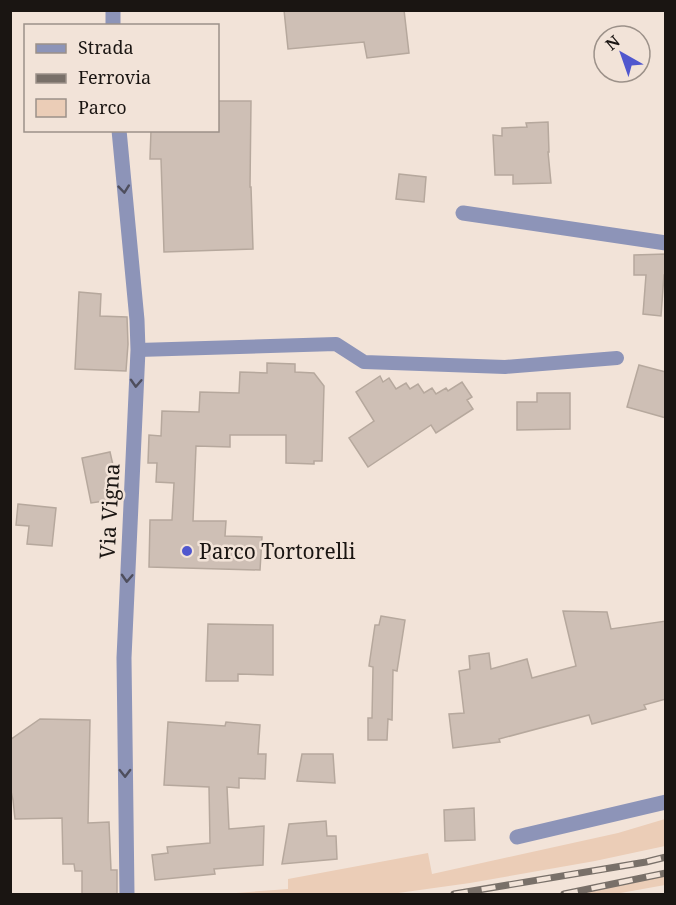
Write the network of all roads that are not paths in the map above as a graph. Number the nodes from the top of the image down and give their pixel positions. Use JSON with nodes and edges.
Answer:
{"nodes":[{"id":1,"x":118,"y":132,"type":"edge"},
{"id":2,"x":463,"y":213,"type":"dead end"},
{"id":3,"x":666,"y":243,"type":"edge"},
{"id":4,"x":138,"y":350,"type":"junction"},
{"id":5,"x":617,"y":358,"type":"dead end"},
{"id":6,"x":666,"y":802,"type":"edge"},
{"id":7,"x":517,"y":837,"type":"dead end"},
{"id":8,"x":127,"y":894,"type":"edge"}],
"edges":[{"from":1,"to":4,"type":"street","name":"Via Vigna","one_way":true},
{"from":2,"to":3,"type":"street"},
{"from":4,"to":5,"type":"lane"},
{"from":4,"to":8,"type":"street","name":"Via Vigna","one_way":true},
{"from":6,"to":7,"type":"street"}]}
